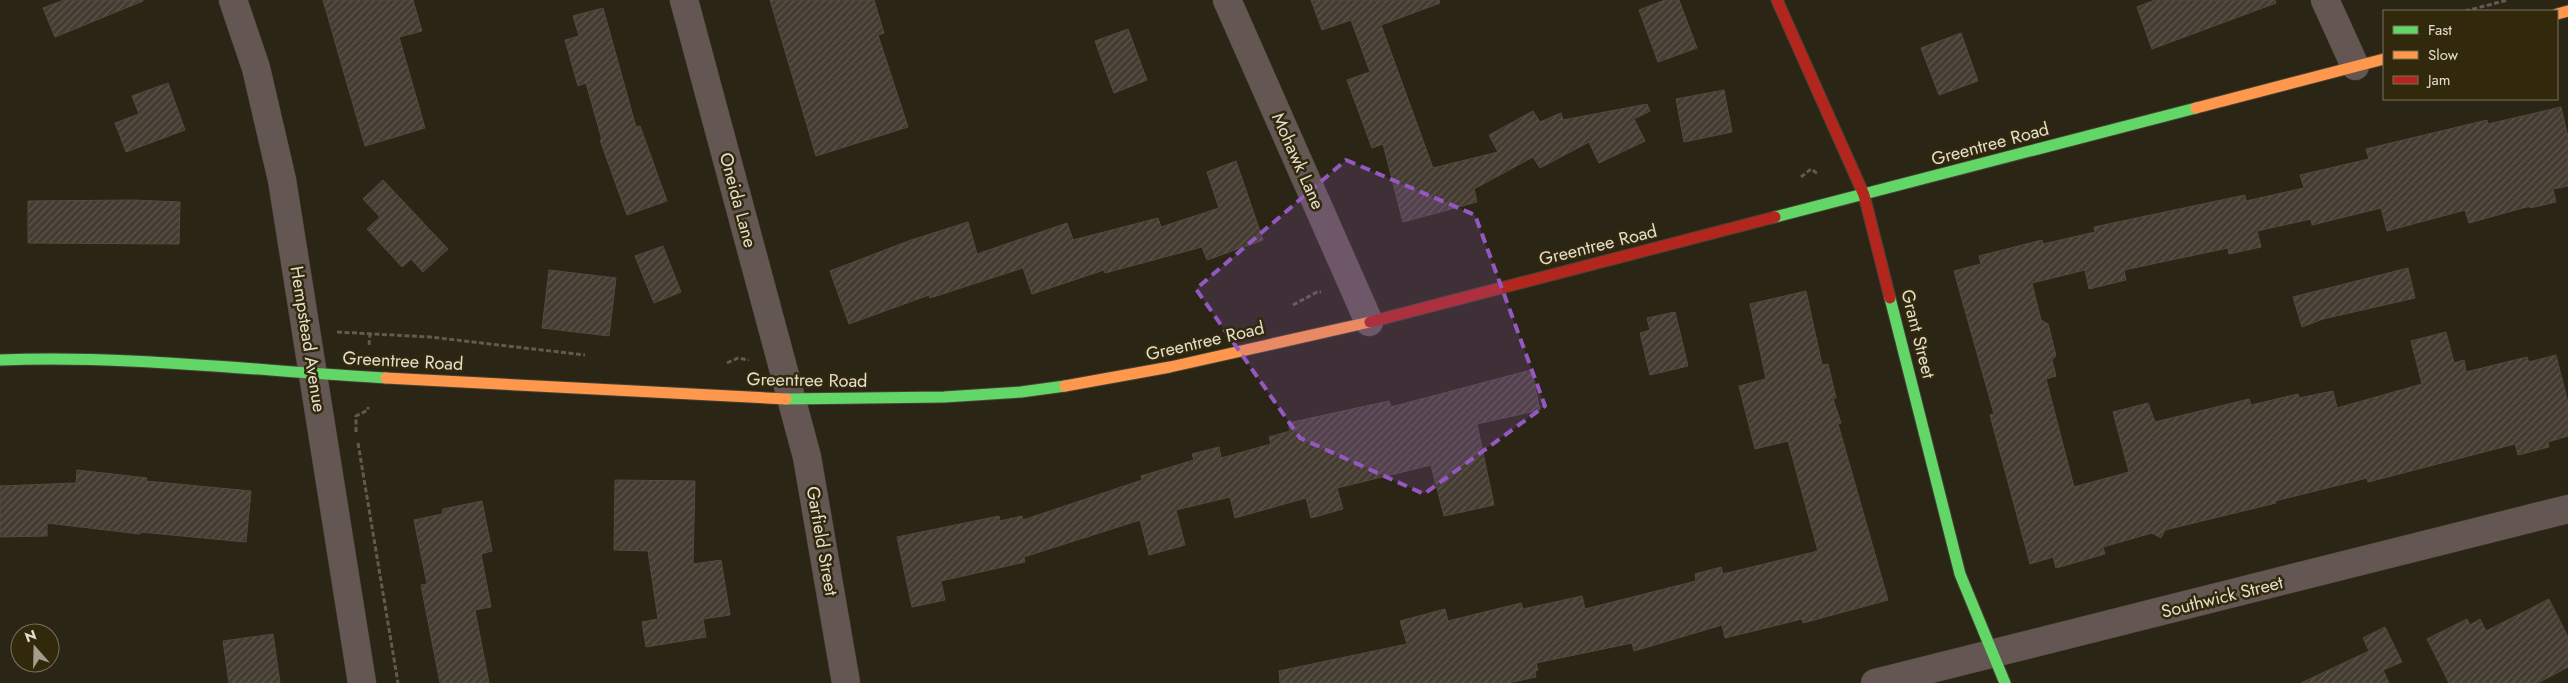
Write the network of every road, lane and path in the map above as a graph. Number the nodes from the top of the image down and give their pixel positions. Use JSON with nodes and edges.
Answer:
{"nodes":[{"id":1,"x":232,"y":0,"type":"edge"},
{"id":2,"x":684,"y":0,"type":"edge"},
{"id":3,"x":1228,"y":0,"type":"edge"},
{"id":4,"x":1777,"y":0,"type":"edge"},
{"id":5,"x":2325,"y":0,"type":"edge"},
{"id":6,"x":2508,"y":0,"type":"edge"},
{"id":7,"x":2469,"y":10,"type":"edge"},
{"id":8,"x":2383,"y":59,"type":"edge"},
{"id":9,"x":2355,"y":66,"type":"junction"},
{"id":10,"x":1819,"y":174,"type":"dead end"},
{"id":11,"x":1793,"y":179,"type":"dead end"},
{"id":12,"x":1864,"y":195,"type":"junction"},
{"id":13,"x":1353,"y":287,"type":"junction"},
{"id":14,"x":1290,"y":308,"type":"dead end"},
{"id":15,"x":1369,"y":322,"type":"junction"},
{"id":16,"x":307,"y":332,"type":"junction"},
{"id":17,"x":370,"y":334,"type":"junction"},
{"id":18,"x":587,"y":355,"type":"dead end"},
{"id":19,"x":0,"y":360,"type":"edge"},
{"id":20,"x":782,"y":362,"type":"junction"},
{"id":21,"x":724,"y":364,"type":"dead end"},
{"id":22,"x":314,"y":374,"type":"junction"},
{"id":23,"x":368,"y":377,"type":"junction"},
{"id":24,"x":792,"y":400,"type":"junction"},
{"id":25,"x":2568,"y":509,"type":"edge"},
{"id":26,"x":1993,"y":654,"type":"junction"},
{"id":27,"x":362,"y":683,"type":"edge"},
{"id":28,"x":398,"y":683,"type":"edge"},
{"id":29,"x":846,"y":683,"type":"edge"},
{"id":30,"x":1875,"y":683,"type":"edge"},
{"id":31,"x":2006,"y":683,"type":"edge"}],
"edges":[{"from":1,"to":16,"type":"street","name":"Hempstead Avenue"},
{"from":2,"to":20,"type":"street","name":"Oneida Lane"},
{"from":3,"to":13,"type":"street","name":"Mohawk Lane"},
{"from":4,"to":12,"type":"street","name":"Grant Street"},
{"from":5,"to":9,"type":"street"},
{"from":6,"to":7,"type":"path"},
{"from":8,"to":9,"type":"street","name":"Greentree Road"},
{"from":9,"to":12,"type":"street","name":"Greentree Road"},
{"from":10,"to":11,"type":"path"},
{"from":12,"to":15,"type":"street","name":"Greentree Road"},
{"from":12,"to":26,"type":"street","name":"Grant Street"},
{"from":13,"to":14,"type":"path"},
{"from":13,"to":15,"type":"street","name":"Mohawk Lane"},
{"from":15,"to":24,"type":"street","name":"Greentree Road"},
{"from":16,"to":17,"type":"path"},
{"from":16,"to":22,"type":"street","name":"Hempstead Avenue"},
{"from":17,"to":18,"type":"path"},
{"from":17,"to":23,"type":"path"},
{"from":19,"to":22,"type":"street","name":"Greentree Road"},
{"from":20,"to":21,"type":"path"},
{"from":20,"to":24,"type":"street","name":"Oneida Lane"},
{"from":22,"to":23,"type":"street","name":"Greentree Road"},
{"from":22,"to":27,"type":"street","name":"Hempstead Avenue"},
{"from":23,"to":24,"type":"street","name":"Greentree Road"},
{"from":23,"to":28,"type":"path"},
{"from":24,"to":29,"type":"street","name":"Garfield Street"},
{"from":25,"to":26,"type":"street","name":"Southwick Street"},
{"from":26,"to":30,"type":"street","name":"Southwick Street"},
{"from":26,"to":31,"type":"street","name":"Grant Street"}]}
